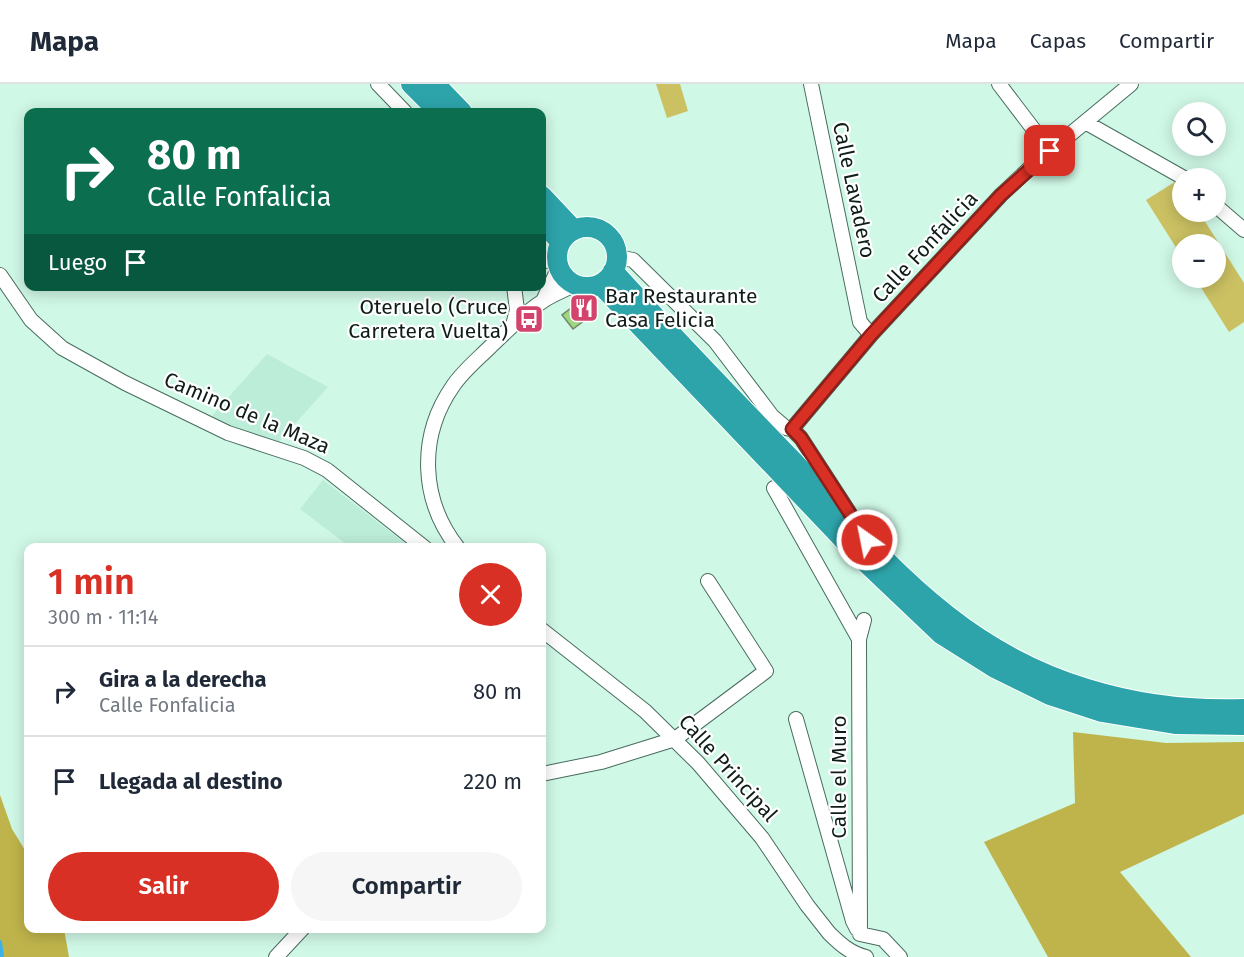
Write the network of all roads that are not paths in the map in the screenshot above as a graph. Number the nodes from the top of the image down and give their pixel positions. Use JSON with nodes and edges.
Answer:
{"nodes":[{"id":1,"x":378,"y":84,"type":"edge"},
{"id":2,"x":411,"y":84,"type":"edge"},
{"id":3,"x":435,"y":84,"type":"edge"},
{"id":4,"x":811,"y":84,"type":"edge"},
{"id":5,"x":999,"y":84,"type":"edge"},
{"id":6,"x":1131,"y":84,"type":"edge"},
{"id":7,"x":401,"y":108,"type":"edge"},
{"id":8,"x":435,"y":108,"type":"edge"},
{"id":9,"x":458,"y":108,"type":"edge"},
{"id":10,"x":1085,"y":122,"type":"junction"},
{"id":11,"x":1050,"y":151,"type":"junction"},
{"id":12,"x":1172,"y":171,"type":"edge"},
{"id":13,"x":546,"y":210,"type":"edge"},
{"id":14,"x":1226,"y":214,"type":"edge"},
{"id":15,"x":546,"y":230,"type":"edge"},
{"id":16,"x":1244,"y":230,"type":"edge"},
{"id":17,"x":558,"y":252,"type":"edge"},
{"id":18,"x":610,"y":270,"type":"junction"},
{"id":19,"x":0,"y":275,"type":"edge"},
{"id":20,"x":576,"y":284,"type":"junction"},
{"id":21,"x":515,"y":291,"type":"edge"},
{"id":22,"x":543,"y":301,"type":"junction"},
{"id":23,"x":513,"y":326,"type":"junction"},
{"id":24,"x":871,"y":335,"type":"junction"},
{"id":25,"x":792,"y":429,"type":"junction"},
{"id":26,"x":774,"y":488,"type":"dead end"},
{"id":27,"x":867,"y":540,"type":"junction"},
{"id":28,"x":419,"y":543,"type":"edge"},
{"id":29,"x":455,"y":543,"type":"edge"},
{"id":30,"x":708,"y":581,"type":"dead end"},
{"id":31,"x":864,"y":620,"type":"dead end"},
{"id":32,"x":546,"y":633,"type":"edge"},
{"id":33,"x":859,"y":639,"type":"junction"},
{"id":34,"x":1244,"y":709,"type":"edge"},
{"id":35,"x":796,"y":719,"type":"dead end"},
{"id":36,"x":1244,"y":725,"type":"edge"},
{"id":37,"x":675,"y":739,"type":"junction"},
{"id":38,"x":546,"y":773,"type":"edge"},
{"id":39,"x":298,"y":933,"type":"edge"},
{"id":40,"x":860,"y":934,"type":"junction"},
{"id":41,"x":860,"y":956,"type":"edge"},
{"id":42,"x":276,"y":957,"type":"edge"},
{"id":43,"x":900,"y":957,"type":"edge"}],
"edges":[{"from":1,"to":7,"type":"street"},
{"from":2,"to":8,"type":"highway"},
{"from":3,"to":9,"type":"highway"},
{"from":4,"to":24,"type":"street","name":"Calle Lavadero"},
{"from":5,"to":11,"type":"street"},
{"from":6,"to":10,"type":"street","name":"Calle Fonfalicia"},
{"from":10,"to":11,"type":"street","name":"Calle Fonfalicia"},
{"from":10,"to":12,"type":"street"},
{"from":11,"to":24,"type":"street","name":"Calle Fonfalicia"},
{"from":13,"to":17,"type":"highway"},
{"from":14,"to":16,"type":"street"},
{"from":15,"to":17,"type":"highway"},
{"from":17,"to":18,"type":"highway"},
{"from":17,"to":20,"type":"highway"},
{"from":17,"to":22,"type":"street"},
{"from":18,"to":20,"type":"highway"},
{"from":18,"to":25,"type":"street"},
{"from":18,"to":27,"type":"highway"},
{"from":18,"to":36,"type":"highway"},
{"from":19,"to":28,"type":"street","name":"Camino de la Maza"},
{"from":20,"to":22,"type":"street"},
{"from":21,"to":23,"type":"street"},
{"from":22,"to":23,"type":"street"},
{"from":23,"to":29,"type":"street"},
{"from":24,"to":25,"type":"street","name":"Calle Fonfalicia"},
{"from":25,"to":27,"type":"street"},
{"from":26,"to":33,"type":"street"},
{"from":27,"to":34,"type":"highway"},
{"from":30,"to":37,"type":"street"},
{"from":31,"to":33,"type":"street","name":"Calle el Muro"},
{"from":32,"to":37,"type":"street","name":"Calle Principal"},
{"from":33,"to":40,"type":"street","name":"Calle el Muro"},
{"from":35,"to":40,"type":"street"},
{"from":37,"to":38,"type":"street"},
{"from":37,"to":41,"type":"street","name":"Calle Principal"},
{"from":39,"to":42,"type":"street"},
{"from":40,"to":41,"type":"street","name":"Calle el Muro"},
{"from":40,"to":43,"type":"street"}]}
